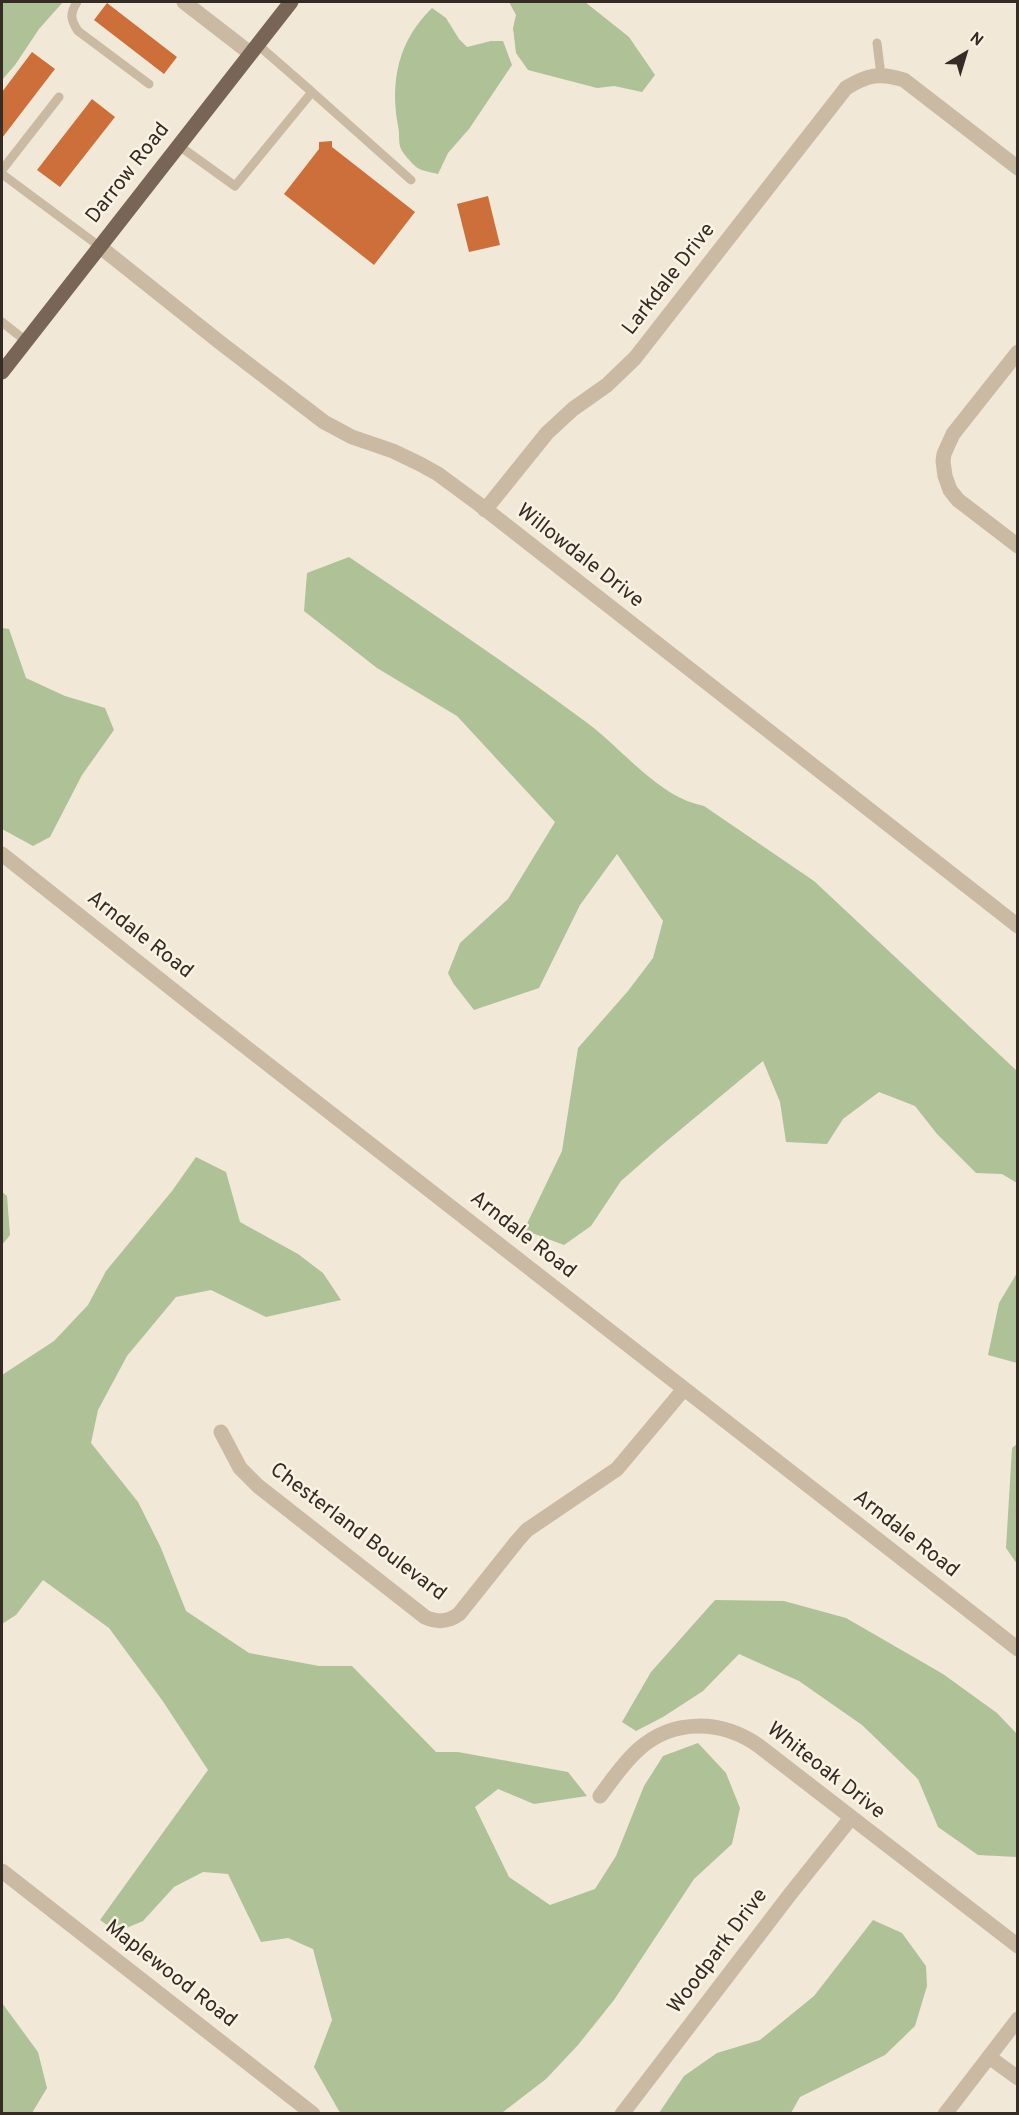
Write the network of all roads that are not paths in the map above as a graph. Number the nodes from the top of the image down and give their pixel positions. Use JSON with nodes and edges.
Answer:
{"nodes":[{"id":1,"x":77,"y":2,"type":"edge"},
{"id":2,"x":184,"y":2,"type":"edge"},
{"id":3,"x":291,"y":2,"type":"edge"},
{"id":4,"x":877,"y":43,"type":"dead end"},
{"id":5,"x":253,"y":48,"type":"junction"},
{"id":6,"x":882,"y":75,"type":"junction"},
{"id":7,"x":149,"y":84,"type":"dead end"},
{"id":8,"x":312,"y":92,"type":"junction"},
{"id":9,"x":59,"y":97,"type":"dead end"},
{"id":10,"x":178,"y":145,"type":"junction"},
{"id":11,"x":1017,"y":168,"type":"edge"},
{"id":12,"x":2,"y":170,"type":"edge"},
{"id":13,"x":2,"y":174,"type":"edge"},
{"id":14,"x":411,"y":180,"type":"dead end"},
{"id":15,"x":99,"y":246,"type":"junction"},
{"id":16,"x":2,"y":322,"type":"edge"},
{"id":17,"x":26,"y":341,"type":"junction"},
{"id":18,"x":1017,"y":352,"type":"edge"},
{"id":19,"x":2,"y":372,"type":"edge"},
{"id":20,"x":486,"y":510,"type":"junction"},
{"id":21,"x":1017,"y":546,"type":"edge"},
{"id":22,"x":2,"y":854,"type":"edge"},
{"id":23,"x":1017,"y":926,"type":"edge"},
{"id":24,"x":684,"y":1389,"type":"junction"},
{"id":25,"x":221,"y":1432,"type":"dead end"},
{"id":26,"x":1017,"y":1649,"type":"edge"},
{"id":27,"x":600,"y":1796,"type":"dead end"},
{"id":28,"x":851,"y":1818,"type":"junction"},
{"id":29,"x":2,"y":1871,"type":"edge"},
{"id":30,"x":1017,"y":1946,"type":"edge"},
{"id":31,"x":1017,"y":2019,"type":"edge"},
{"id":32,"x":989,"y":2057,"type":"junction"},
{"id":33,"x":1017,"y":2078,"type":"edge"},
{"id":34,"x":313,"y":2114,"type":"edge"},
{"id":35,"x":622,"y":2114,"type":"edge"},
{"id":36,"x":945,"y":2114,"type":"edge"}],
"edges":[{"from":1,"to":7,"type":"lane"},
{"from":2,"to":5,"type":"street"},
{"from":3,"to":5,"type":"main road","name":"Darrow Road"},
{"from":4,"to":6,"type":"lane"},
{"from":5,"to":8,"type":"lane"},
{"from":5,"to":10,"type":"main road","name":"Darrow Road"},
{"from":6,"to":11,"type":"street"},
{"from":6,"to":20,"type":"street","name":"Larkdale Drive"},
{"from":8,"to":10,"type":"lane"},
{"from":8,"to":14,"type":"lane"},
{"from":9,"to":12,"type":"lane"},
{"from":10,"to":15,"type":"main road","name":"Darrow Road"},
{"from":13,"to":15,"type":"lane"},
{"from":15,"to":17,"type":"main road","name":"Darrow Road"},
{"from":15,"to":20,"type":"street","name":"Willowdale Drive"},
{"from":16,"to":17,"type":"lane"},
{"from":17,"to":19,"type":"main road","name":"Darrow Road"},
{"from":18,"to":21,"type":"street"},
{"from":20,"to":23,"type":"street","name":"Willowdale Drive"},
{"from":22,"to":24,"type":"street","name":"Arndale Road"},
{"from":24,"to":25,"type":"street","name":"Chesterland Boulevard"},
{"from":24,"to":26,"type":"street","name":"Arndale Road"},
{"from":27,"to":28,"type":"street","name":"Whiteoak Drive"},
{"from":28,"to":30,"type":"street","name":"Whiteoak Drive"},
{"from":28,"to":35,"type":"street","name":"Woodpark Drive"},
{"from":29,"to":34,"type":"street","name":"Maplewood Road"},
{"from":31,"to":32,"type":"street"},
{"from":32,"to":33,"type":"street"},
{"from":32,"to":36,"type":"street"}]}
